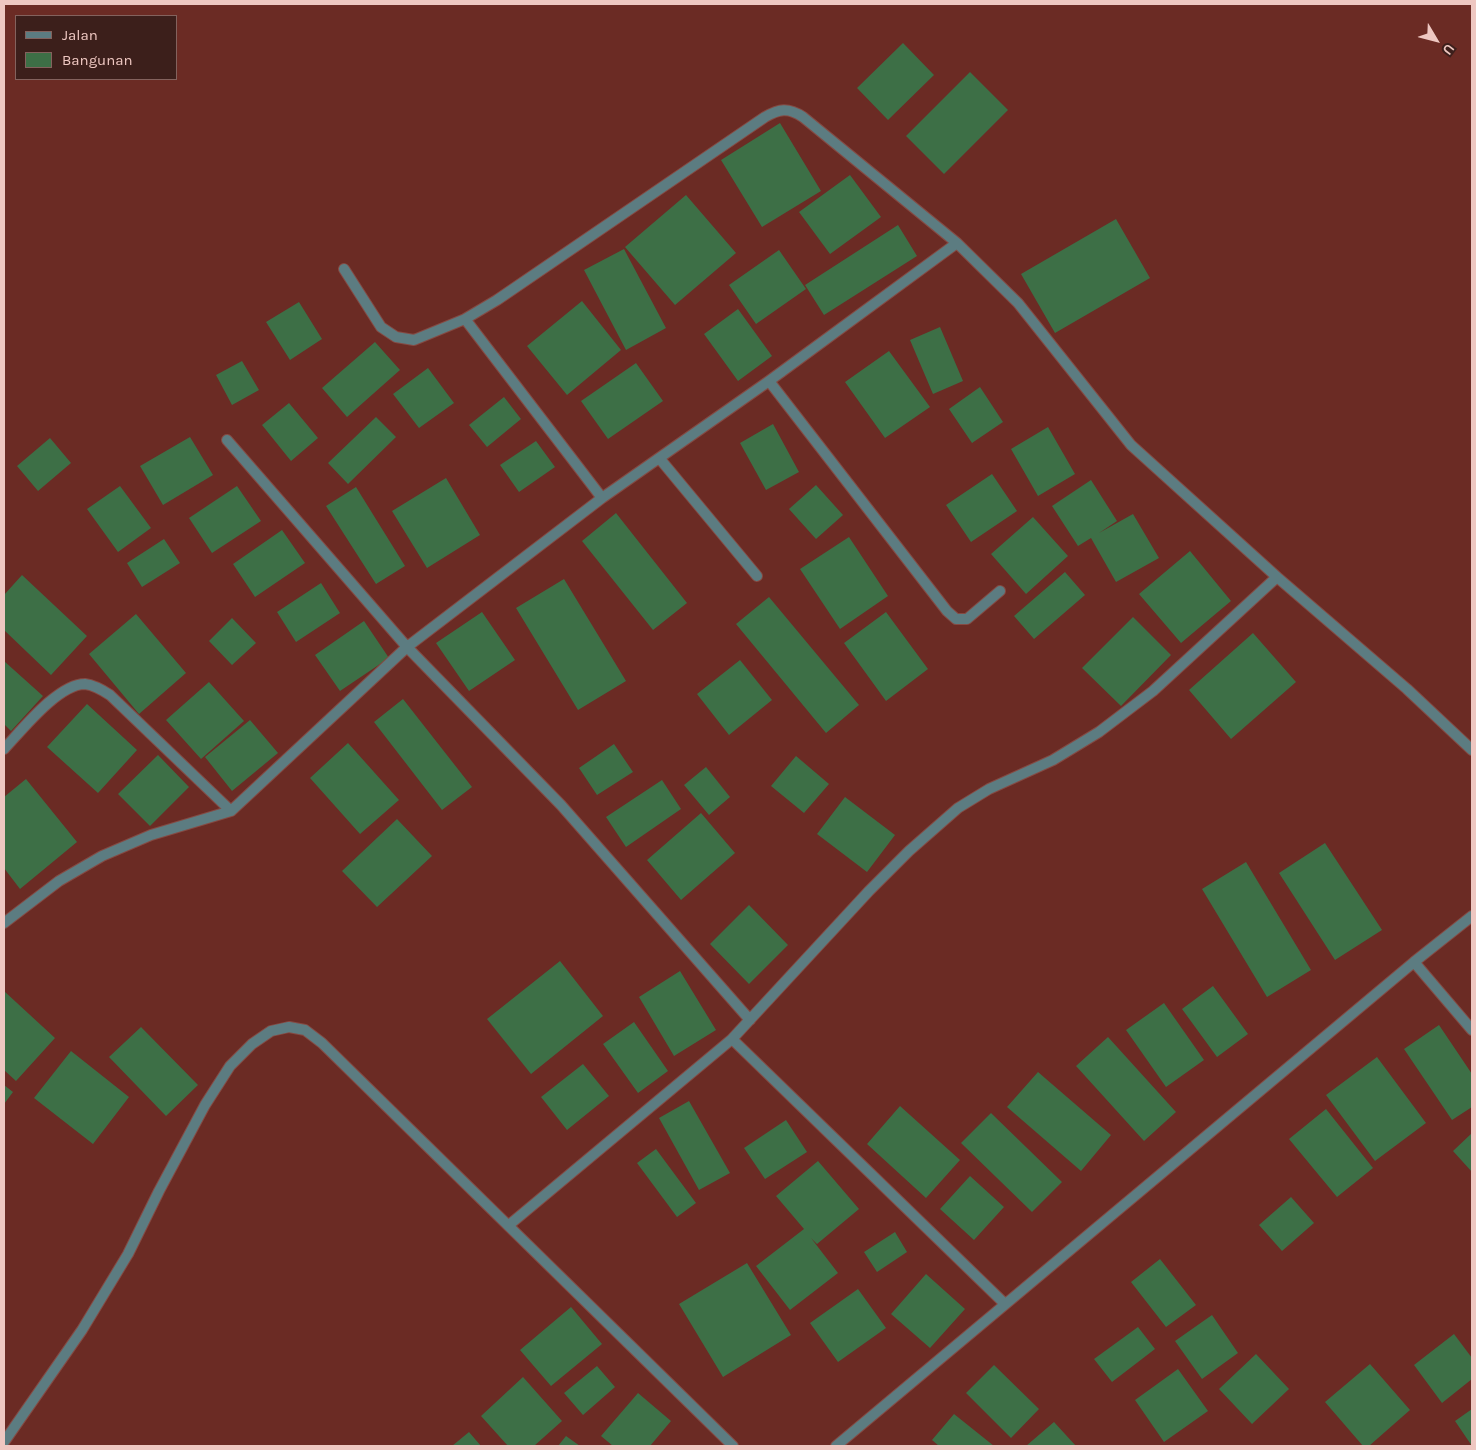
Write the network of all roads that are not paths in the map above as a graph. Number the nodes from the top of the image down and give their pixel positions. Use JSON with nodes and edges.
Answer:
{"nodes":[{"id":1,"x":957,"y":243,"type":"junction"},
{"id":2,"x":344,"y":269,"type":"dead end"},
{"id":3,"x":466,"y":320,"type":"junction"},
{"id":4,"x":769,"y":381,"type":"junction"},
{"id":5,"x":227,"y":440,"type":"dead end"},
{"id":6,"x":660,"y":459,"type":"junction"},
{"id":7,"x":602,"y":498,"type":"junction"},
{"id":8,"x":757,"y":576,"type":"dead end"},
{"id":9,"x":1277,"y":577,"type":"junction"},
{"id":10,"x":1000,"y":591,"type":"dead end"},
{"id":11,"x":407,"y":647,"type":"junction"},
{"id":12,"x":4,"y":749,"type":"edge"},
{"id":13,"x":1472,"y":750,"type":"edge"},
{"id":14,"x":231,"y":811,"type":"junction"},
{"id":15,"x":1472,"y":916,"type":"edge"},
{"id":16,"x":4,"y":923,"type":"edge"},
{"id":17,"x":1414,"y":962,"type":"junction"},
{"id":18,"x":750,"y":1020,"type":"junction"},
{"id":19,"x":1472,"y":1030,"type":"edge"},
{"id":20,"x":732,"y":1040,"type":"junction"},
{"id":21,"x":509,"y":1225,"type":"junction"},
{"id":22,"x":1005,"y":1304,"type":"junction"},
{"id":23,"x":4,"y":1442,"type":"edge"},
{"id":24,"x":733,"y":1446,"type":"edge"},
{"id":25,"x":836,"y":1446,"type":"edge"}],
"edges":[{"from":1,"to":3,"type":"street"},
{"from":1,"to":4,"type":"street"},
{"from":1,"to":9,"type":"street"},
{"from":2,"to":3,"type":"street"},
{"from":3,"to":7,"type":"street"},
{"from":4,"to":6,"type":"street"},
{"from":4,"to":10,"type":"street"},
{"from":5,"to":11,"type":"street"},
{"from":6,"to":7,"type":"street"},
{"from":6,"to":8,"type":"street"},
{"from":7,"to":11,"type":"street"},
{"from":9,"to":13,"type":"street"},
{"from":9,"to":18,"type":"street"},
{"from":11,"to":14,"type":"street"},
{"from":11,"to":18,"type":"street"},
{"from":12,"to":14,"type":"street"},
{"from":14,"to":16,"type":"street"},
{"from":15,"to":17,"type":"street"},
{"from":17,"to":19,"type":"street"},
{"from":17,"to":22,"type":"street"},
{"from":18,"to":20,"type":"street"},
{"from":20,"to":21,"type":"street"},
{"from":20,"to":22,"type":"street"},
{"from":21,"to":23,"type":"street"},
{"from":21,"to":24,"type":"street"},
{"from":22,"to":25,"type":"street"}]}
